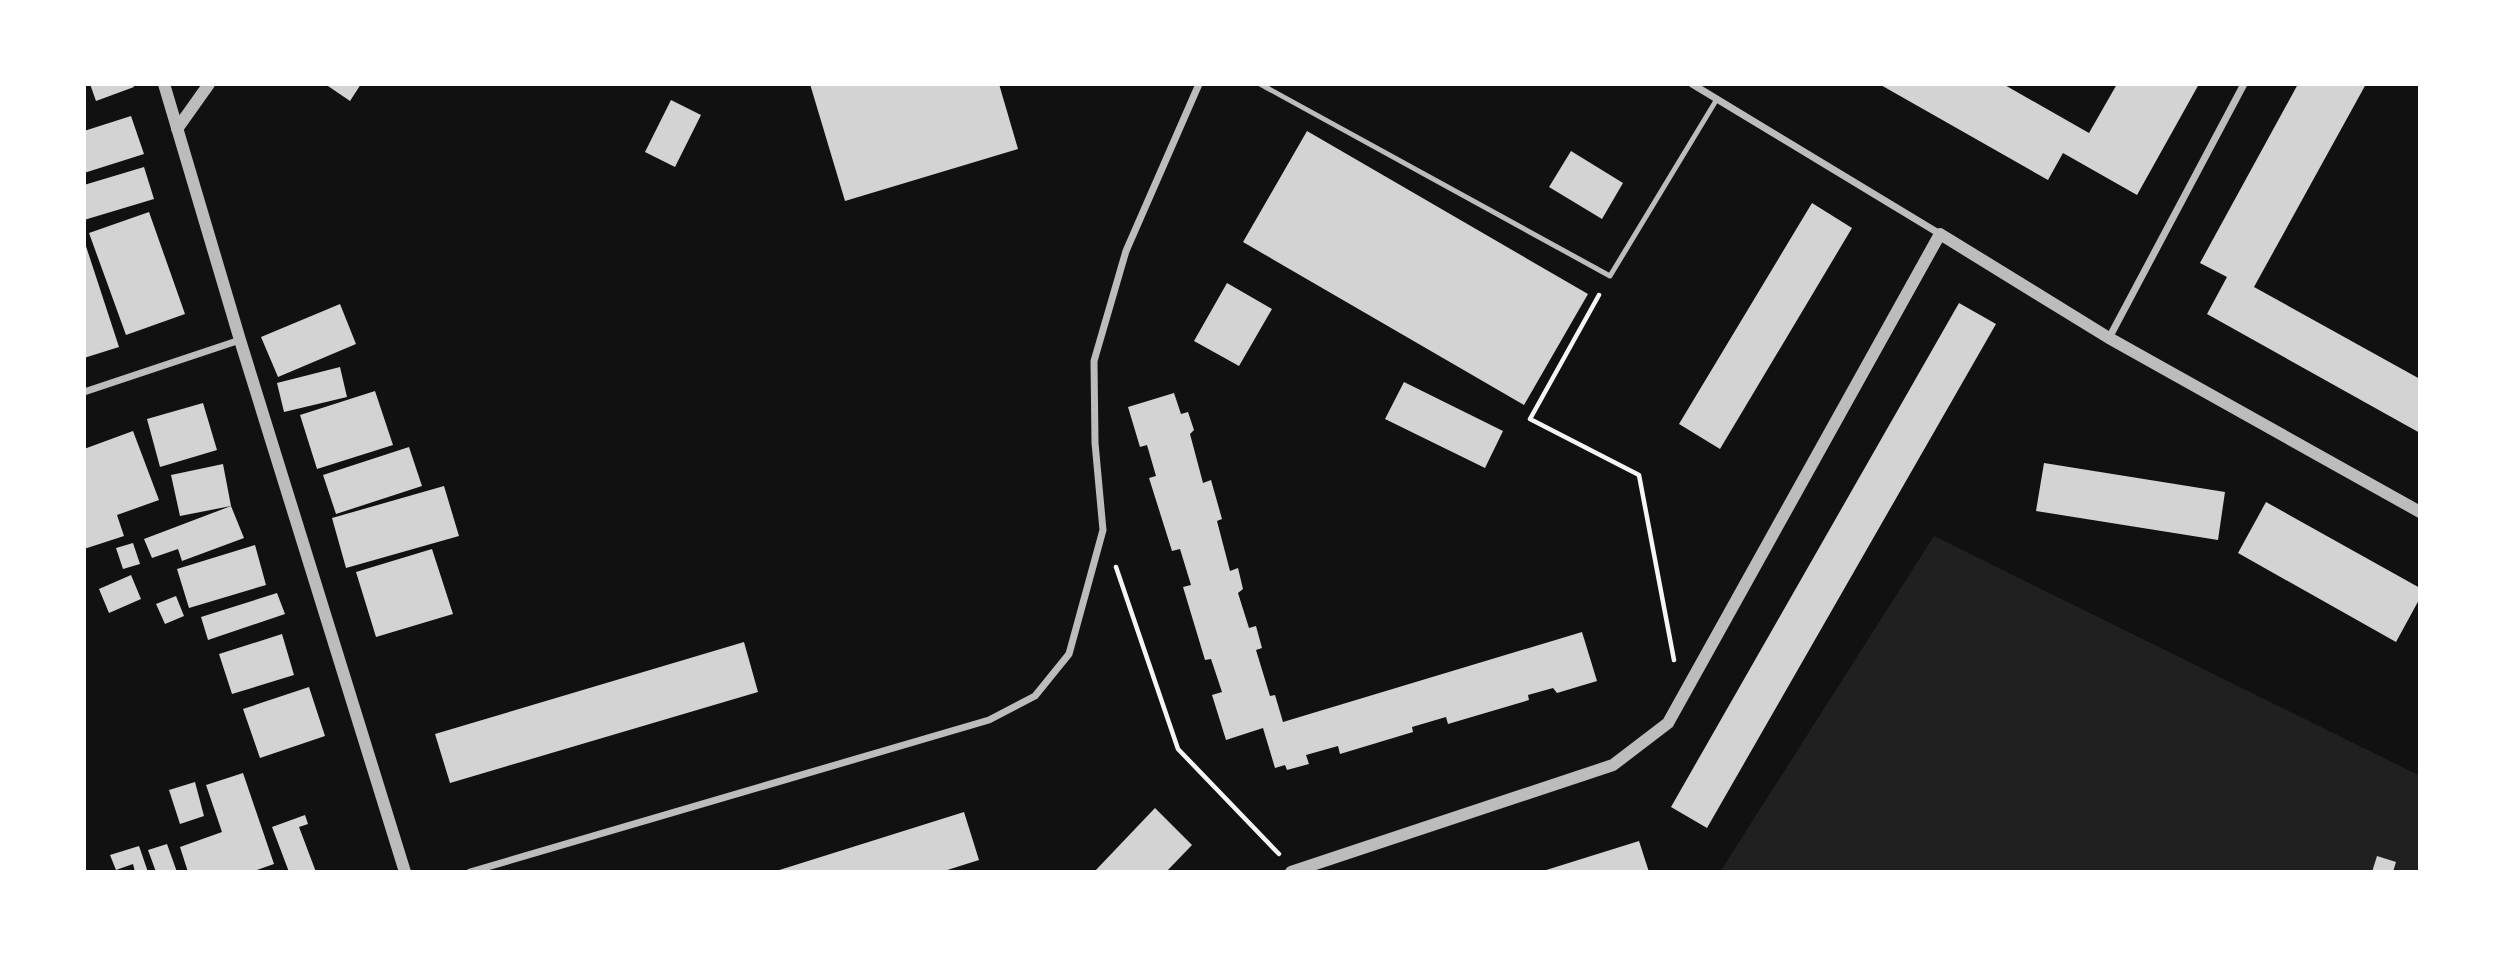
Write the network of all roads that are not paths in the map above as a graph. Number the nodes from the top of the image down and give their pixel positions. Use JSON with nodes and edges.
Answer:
{"nodes":[{"id":1,"x":164,"y":84,"type":"edge"},
{"id":2,"x":209,"y":84,"type":"edge"},
{"id":3,"x":1199,"y":84,"type":"edge"},
{"id":4,"x":1260,"y":84,"type":"edge"},
{"id":5,"x":1692,"y":84,"type":"edge"},
{"id":6,"x":2244,"y":84,"type":"edge"},
{"id":7,"x":1717,"y":99,"type":"junction"},
{"id":8,"x":177,"y":129,"type":"junction"},
{"id":9,"x":1940,"y":234,"type":"junction"},
{"id":10,"x":2109,"y":338,"type":"junction"},
{"id":11,"x":240,"y":340,"type":"junction"},
{"id":12,"x":84,"y":392,"type":"edge"},
{"id":13,"x":2420,"y":512,"type":"edge"},
{"id":14,"x":1293,"y":871,"type":"edge"},
{"id":15,"x":405,"y":872,"type":"edge"},
{"id":16,"x":470,"y":872,"type":"edge"}],
"edges":[{"from":1,"to":8,"type":"street"},
{"from":2,"to":8,"type":"street"},
{"from":3,"to":16,"type":"street"},
{"from":4,"to":7,"type":"lane"},
{"from":5,"to":7,"type":"street"},
{"from":6,"to":10,"type":"street"},
{"from":7,"to":9,"type":"street"},
{"from":8,"to":11,"type":"street"},
{"from":9,"to":10,"type":"street"},
{"from":9,"to":14,"type":"street"},
{"from":10,"to":13,"type":"street"},
{"from":11,"to":12,"type":"street"},
{"from":11,"to":15,"type":"street"}]}
